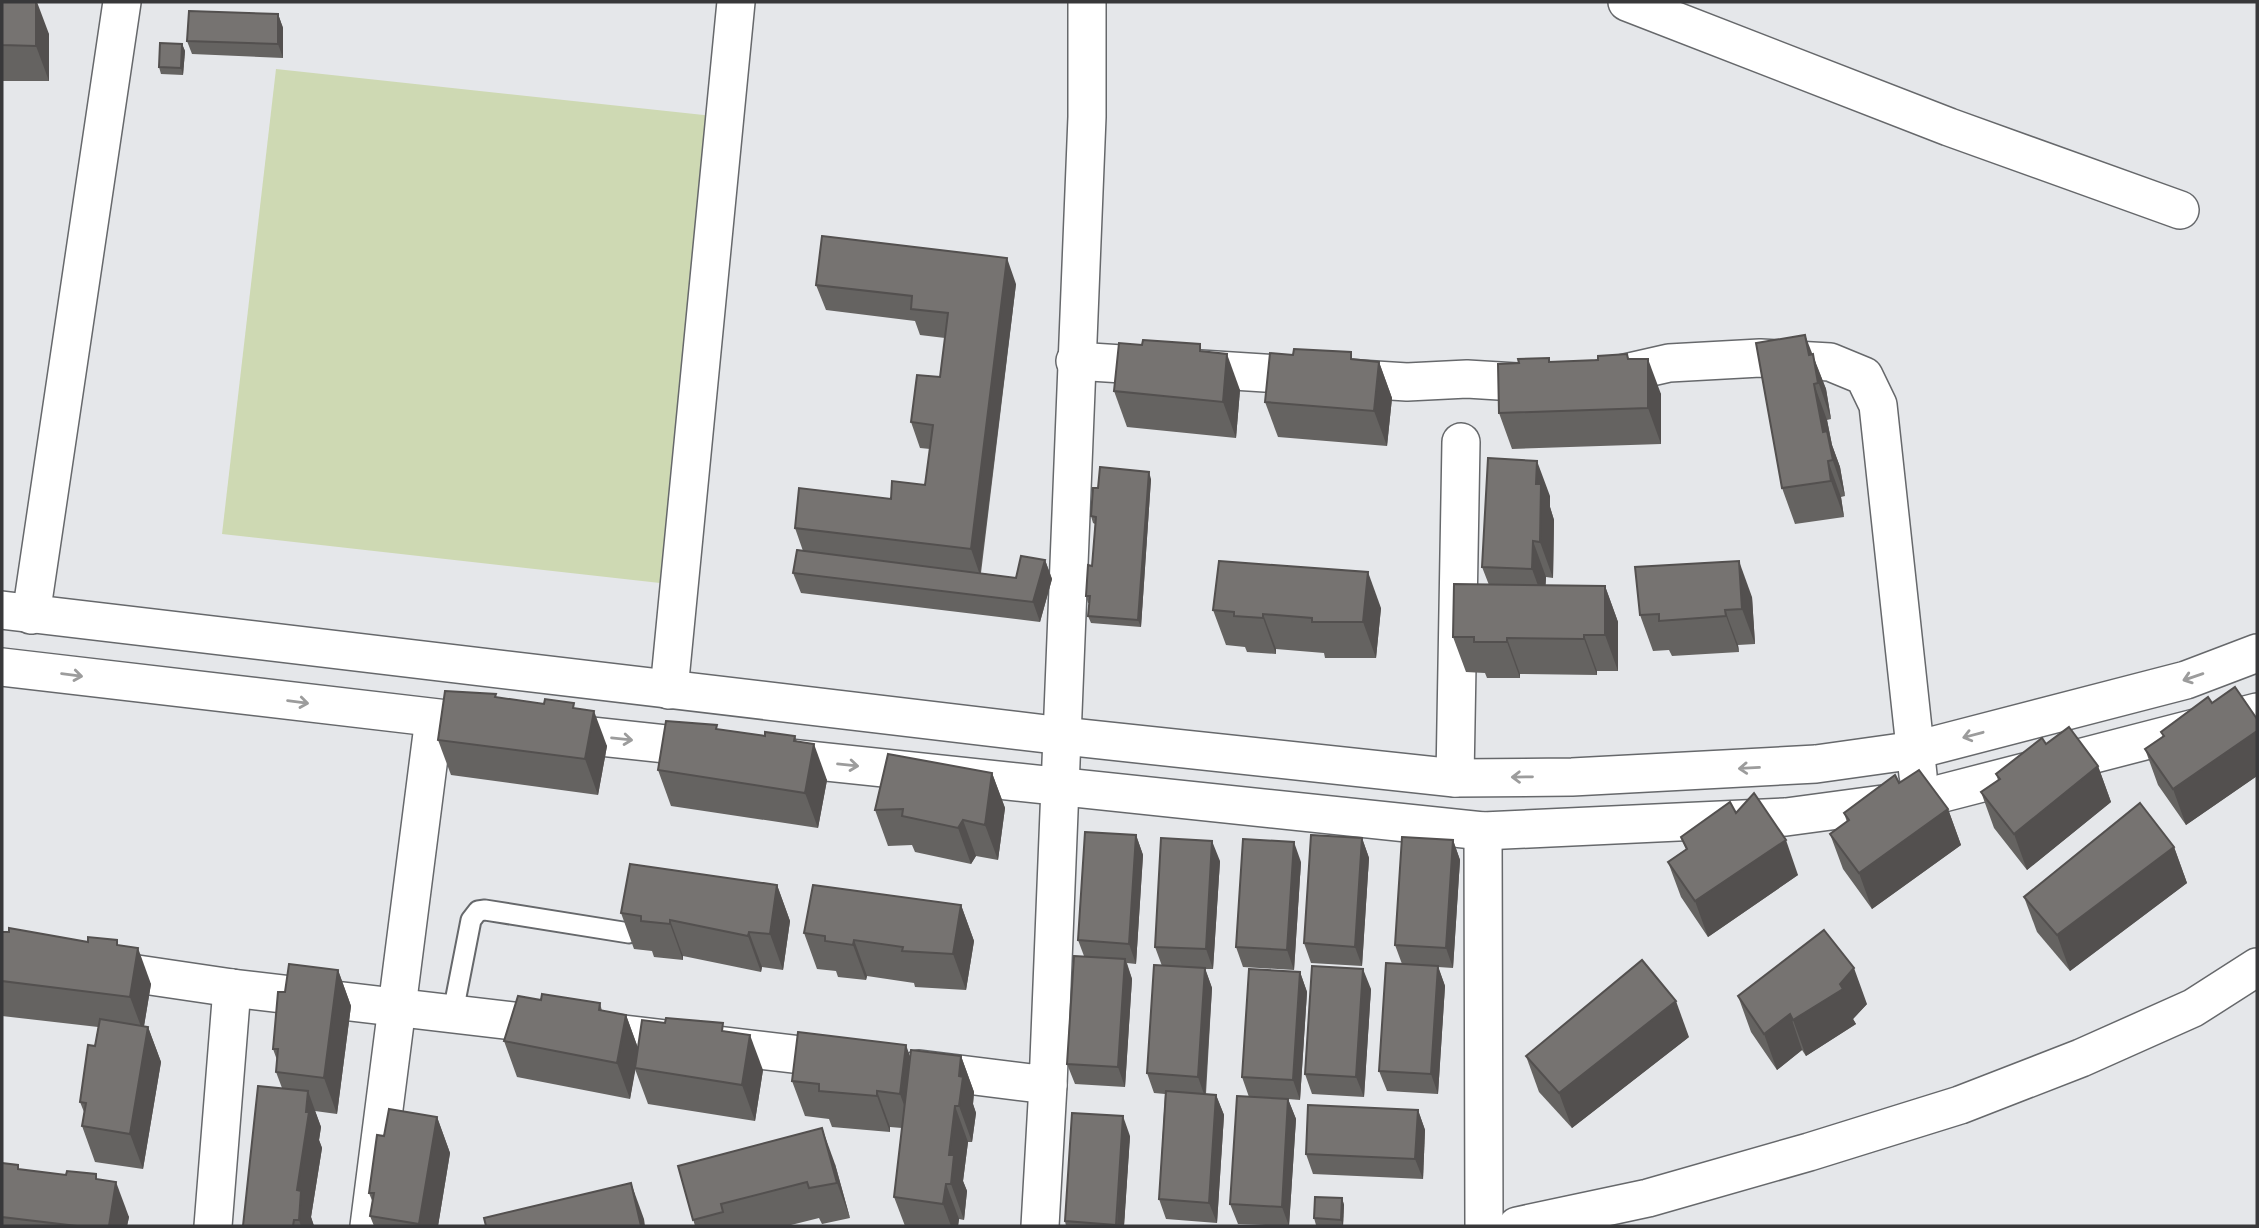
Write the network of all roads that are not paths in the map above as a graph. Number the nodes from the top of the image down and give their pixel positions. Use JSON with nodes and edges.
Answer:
{"nodes":[{"id":1,"x":121,"y":2,"type":"edge"},
{"id":2,"x":736,"y":2,"type":"edge"},
{"id":3,"x":1087,"y":2,"type":"edge"},
{"id":4,"x":1627,"y":2,"type":"edge"},
{"id":5,"x":2180,"y":210,"type":"dead end"},
{"id":6,"x":1075,"y":361,"type":"junction"},
{"id":7,"x":1461,"y":442,"type":"dead end"},
{"id":8,"x":17,"y":613,"type":"edge"},
{"id":9,"x":2257,"y":653,"type":"edge"},
{"id":10,"x":3,"y":676,"type":"edge"},
{"id":11,"x":669,"y":691,"type":"junction"},
{"id":12,"x":2257,"y":712,"type":"edge"},
{"id":13,"x":434,"y":718,"type":"junction"},
{"id":14,"x":1063,"y":736,"type":"junction"},
{"id":15,"x":1916,"y":750,"type":"junction"},
{"id":16,"x":1455,"y":778,"type":"junction"},
{"id":17,"x":1059,"y":788,"type":"junction"},
{"id":18,"x":1920,"y":799,"type":"junction"},
{"id":19,"x":1483,"y":831,"type":"junction"},
{"id":20,"x":629,"y":933,"type":"edge"},
{"id":21,"x":2,"y":954,"type":"edge"},
{"id":22,"x":2257,"y":967,"type":"edge"},
{"id":23,"x":232,"y":988,"type":"junction"},
{"id":24,"x":399,"y":1006,"type":"junction"},
{"id":25,"x":453,"y":1012,"type":"junction"},
{"id":26,"x":1048,"y":1085,"type":"junction"},
{"id":27,"x":213,"y":1226,"type":"edge"},
{"id":28,"x":369,"y":1226,"type":"edge"},
{"id":29,"x":1040,"y":1226,"type":"edge"},
{"id":30,"x":1484,"y":1226,"type":"edge"},
{"id":31,"x":1517,"y":1226,"type":"edge"}],
"edges":[{"from":1,"to":8,"type":"street"},
{"from":2,"to":11,"type":"street"},
{"from":3,"to":6,"type":"street"},
{"from":4,"to":5,"type":"street"},
{"from":6,"to":14,"type":"street"},
{"from":6,"to":15,"type":"street"},
{"from":7,"to":16,"type":"street"},
{"from":8,"to":11,"type":"street"},
{"from":9,"to":15,"type":"street","one_way":true},
{"from":10,"to":13,"type":"street","one_way":true},
{"from":11,"to":14,"type":"street"},
{"from":12,"to":18,"type":"street"},
{"from":13,"to":17,"type":"street","one_way":true},
{"from":13,"to":24,"type":"street"},
{"from":14,"to":16,"type":"street"},
{"from":14,"to":17,"type":"street"},
{"from":15,"to":16,"type":"street","one_way":true},
{"from":15,"to":18,"type":"street"},
{"from":17,"to":19,"type":"street"},
{"from":17,"to":26,"type":"street"},
{"from":18,"to":19,"type":"street"},
{"from":19,"to":30,"type":"street"},
{"from":20,"to":25,"type":"lane"},
{"from":21,"to":23,"type":"street"},
{"from":22,"to":31,"type":"street"},
{"from":23,"to":24,"type":"street"},
{"from":23,"to":27,"type":"street"},
{"from":24,"to":25,"type":"street"},
{"from":24,"to":28,"type":"street"},
{"from":25,"to":26,"type":"street"},
{"from":26,"to":29,"type":"street"}]}
